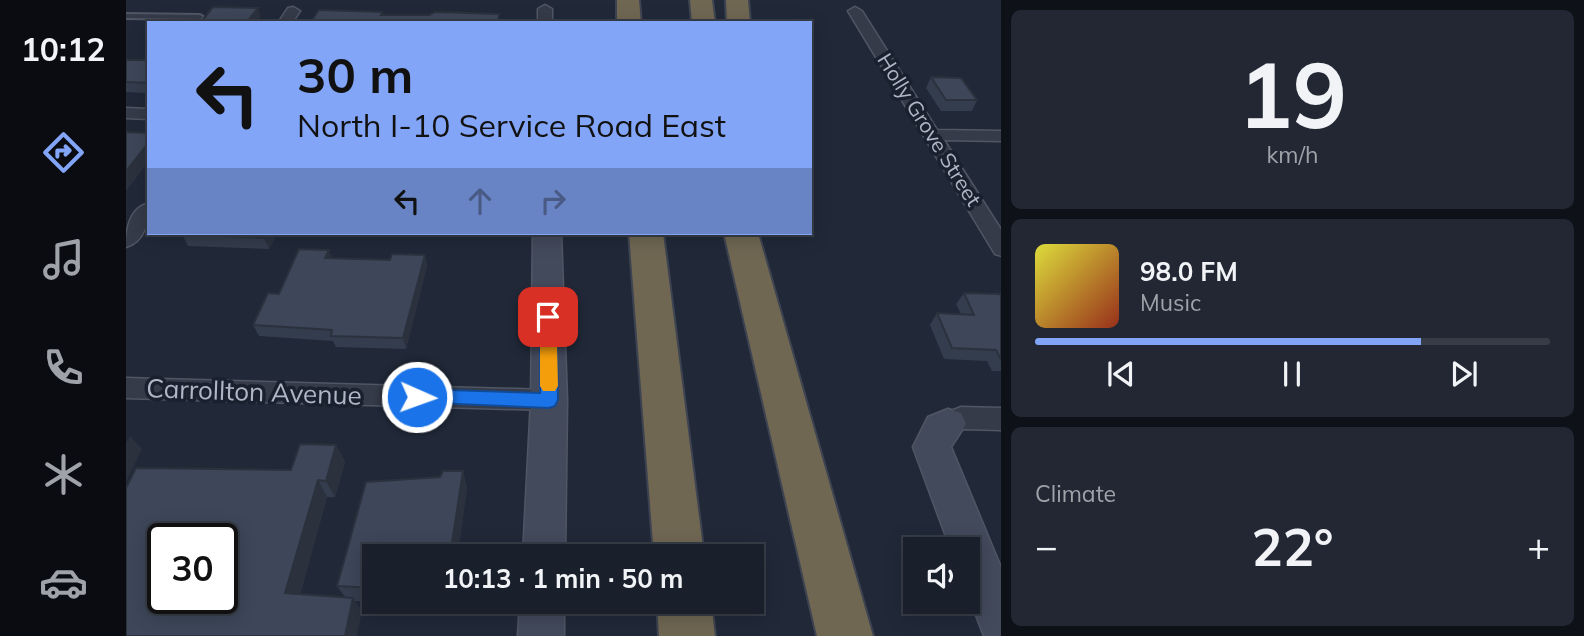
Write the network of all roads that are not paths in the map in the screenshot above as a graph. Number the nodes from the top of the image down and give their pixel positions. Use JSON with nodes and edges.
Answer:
{"nodes":[{"id":1,"x":628,"y":0,"type":"edge"},
{"id":2,"x":701,"y":0,"type":"edge"},
{"id":3,"x":737,"y":0,"type":"edge"},
{"id":4,"x":855,"y":11,"type":"dead end"},
{"id":5,"x":126,"y":16,"type":"edge"},
{"id":6,"x":201,"y":17,"type":"edge"},
{"id":7,"x":629,"y":21,"type":"edge"},
{"id":8,"x":704,"y":21,"type":"edge"},
{"id":9,"x":739,"y":21,"type":"edge"},
{"id":10,"x":126,"y":113,"type":"edge"},
{"id":11,"x":147,"y":114,"type":"edge"},
{"id":12,"x":933,"y":135,"type":"junction"},
{"id":13,"x":1001,"y":136,"type":"edge"},
{"id":14,"x":147,"y":212,"type":"edge"},
{"id":15,"x":547,"y":235,"type":"edge"},
{"id":16,"x":646,"y":235,"type":"edge"},
{"id":17,"x":742,"y":235,"type":"edge"},
{"id":18,"x":766,"y":235,"type":"edge"},
{"id":19,"x":126,"y":240,"type":"edge"},
{"id":20,"x":1001,"y":249,"type":"edge"},
{"id":21,"x":774,"y":353,"type":"junction"},
{"id":22,"x":126,"y":388,"type":"edge"},
{"id":23,"x":549,"y":400,"type":"junction"},
{"id":24,"x":1001,"y":419,"type":"edge"},
{"id":25,"x":948,"y":424,"type":"joint"},
{"id":26,"x":544,"y":544,"type":"edge"},
{"id":27,"x":678,"y":544,"type":"edge"},
{"id":28,"x":542,"y":614,"type":"edge"},
{"id":29,"x":685,"y":614,"type":"edge"},
{"id":30,"x":1001,"y":626,"type":"edge"},
{"id":31,"x":541,"y":636,"type":"edge"},
{"id":32,"x":687,"y":636,"type":"edge"},
{"id":33,"x":845,"y":636,"type":"edge"}],
"edges":[{"from":1,"to":7,"type":"highway"},
{"from":2,"to":8,"type":"highway"},
{"from":3,"to":9,"type":"highway"},
{"from":4,"to":12,"type":"street","name":"Holly Grove Street"},
{"from":5,"to":6,"type":"lane"},
{"from":10,"to":11,"type":"street"},
{"from":12,"to":13,"type":"street"},
{"from":12,"to":20,"type":"street","name":"Holly Grove Street"},
{"from":14,"to":19,"type":"street"},
{"from":15,"to":23,"type":"street"},
{"from":16,"to":27,"type":"highway"},
{"from":17,"to":21,"type":"highway"},
{"from":18,"to":21,"type":"highway"},
{"from":21,"to":33,"type":"highway"},
{"from":22,"to":23,"type":"street","name":"Carrollton Avenue"},
{"from":23,"to":26,"type":"street"},
{"from":24,"to":25,"type":"street"},
{"from":25,"to":30,"type":"street"},
{"from":28,"to":31,"type":"street"},
{"from":29,"to":32,"type":"highway"}]}
